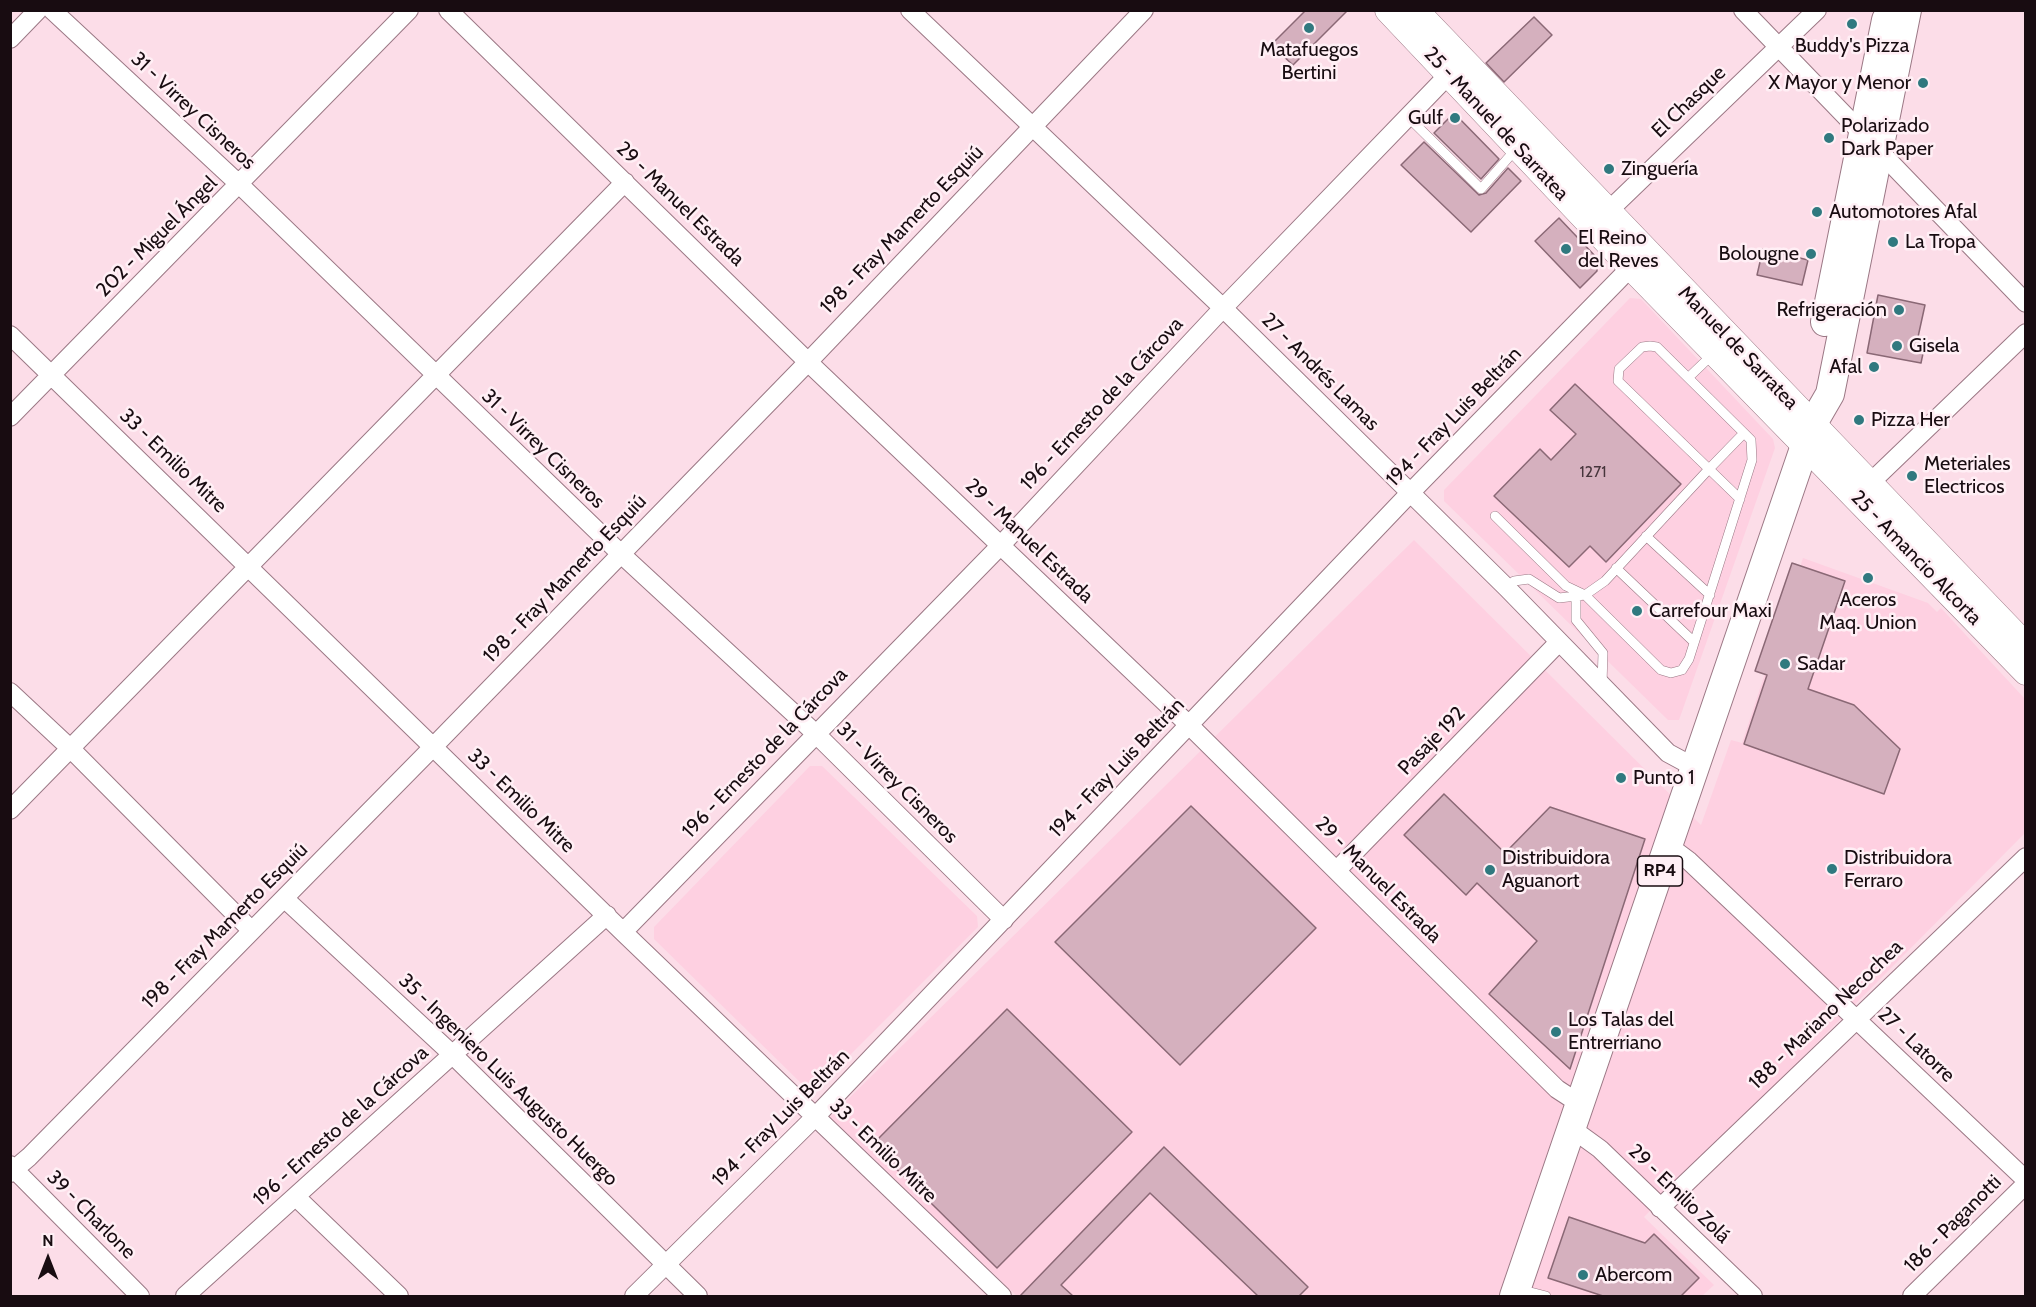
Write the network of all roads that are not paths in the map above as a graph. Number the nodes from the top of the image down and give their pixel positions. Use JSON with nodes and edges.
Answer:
{"nodes":[{"id":1,"x":38,"y":10,"type":"edge"},
{"id":2,"x":52,"y":10,"type":"edge"},
{"id":3,"x":409,"y":10,"type":"edge"},
{"id":4,"x":448,"y":10,"type":"edge"},
{"id":5,"x":910,"y":10,"type":"edge"},
{"id":6,"x":1144,"y":10,"type":"edge"},
{"id":7,"x":1388,"y":10,"type":"edge"},
{"id":8,"x":1415,"y":10,"type":"edge"},
{"id":9,"x":1743,"y":10,"type":"edge"},
{"id":10,"x":1817,"y":10,"type":"edge"},
{"id":11,"x":1888,"y":10,"type":"edge"},
{"id":12,"x":1907,"y":10,"type":"edge"},
{"id":13,"x":10,"y":39,"type":"edge"},
{"id":14,"x":1778,"y":47,"type":"junction"},
{"id":15,"x":1456,"y":66,"type":"junction"},
{"id":16,"x":1408,"y":117,"type":"junction"},
{"id":17,"x":1032,"y":126,"type":"junction"},
{"id":18,"x":1871,"y":142,"type":"junction"},
{"id":19,"x":1518,"y":147,"type":"junction"},
{"id":20,"x":625,"y":182,"type":"junction"},
{"id":21,"x":240,"y":185,"type":"junction"},
{"id":22,"x":1600,"y":219,"type":"junction"},
{"id":23,"x":1631,"y":267,"type":"junction"},
{"id":24,"x":2025,"y":303,"type":"edge"},
{"id":25,"x":1223,"y":308,"type":"junction"},
{"id":26,"x":2025,"y":333,"type":"edge"},
{"id":27,"x":10,"y":335,"type":"edge"},
{"id":28,"x":1714,"y":353,"type":"junction"},
{"id":29,"x":808,"y":362,"type":"junction"},
{"id":30,"x":51,"y":375,"type":"junction"},
{"id":31,"x":434,"y":375,"type":"junction"},
{"id":32,"x":1689,"y":377,"type":"junction"},
{"id":33,"x":10,"y":417,"type":"edge"},
{"id":34,"x":1744,"y":433,"type":"junction"},
{"id":35,"x":1809,"y":435,"type":"junction"},
{"id":36,"x":1709,"y":469,"type":"junction"},
{"id":37,"x":1870,"y":483,"type":"junction"},
{"id":38,"x":1410,"y":493,"type":"junction"},
{"id":39,"x":1740,"y":499,"type":"junction"},
{"id":40,"x":1495,"y":516,"type":"dead end"},
{"id":41,"x":1646,"y":536,"type":"junction"},
{"id":42,"x":1001,"y":545,"type":"junction"},
{"id":43,"x":621,"y":554,"type":"junction"},
{"id":44,"x":248,"y":564,"type":"junction"},
{"id":45,"x":1616,"y":568,"type":"junction"},
{"id":46,"x":1507,"y":588,"type":"junction"},
{"id":47,"x":1710,"y":595,"type":"junction"},
{"id":48,"x":1581,"y":596,"type":"junction"},
{"id":49,"x":1559,"y":642,"type":"junction"},
{"id":50,"x":1694,"y":642,"type":"junction"},
{"id":51,"x":2025,"y":646,"type":"edge"},
{"id":52,"x":2025,"y":672,"type":"edge"},
{"id":53,"x":1602,"y":686,"type":"junction"},
{"id":54,"x":10,"y":692,"type":"edge"},
{"id":55,"x":1189,"y":725,"type":"junction"},
{"id":56,"x":815,"y":733,"type":"junction"},
{"id":57,"x":433,"y":747,"type":"junction"},
{"id":58,"x":71,"y":749,"type":"junction"},
{"id":59,"x":1694,"y":767,"type":"junction"},
{"id":60,"x":10,"y":810,"type":"edge"},
{"id":61,"x":1669,"y":846,"type":"junction"},
{"id":62,"x":2025,"y":857,"type":"edge"},
{"id":63,"x":1337,"y":870,"type":"junction"},
{"id":64,"x":285,"y":899,"type":"junction"},
{"id":65,"x":607,"y":915,"type":"junction"},
{"id":66,"x":1004,"y":920,"type":"junction"},
{"id":67,"x":251,"y":930,"type":"junction"},
{"id":68,"x":623,"y":932,"type":"junction"},
{"id":69,"x":1855,"y":1018,"type":"junction"},
{"id":70,"x":453,"y":1055,"type":"junction"},
{"id":71,"x":1575,"y":1116,"type":"junction"},
{"id":72,"x":815,"y":1117,"type":"junction"},
{"id":73,"x":12,"y":1169,"type":"edge"},
{"id":74,"x":2025,"y":1182,"type":"edge"},
{"id":75,"x":296,"y":1197,"type":"junction"},
{"id":76,"x":1660,"y":1208,"type":"junction"},
{"id":77,"x":666,"y":1265,"type":"junction"},
{"id":78,"x":1515,"y":1292,"type":"edge"},
{"id":79,"x":140,"y":1296,"type":"edge"},
{"id":80,"x":185,"y":1296,"type":"edge"},
{"id":81,"x":399,"y":1296,"type":"edge"},
{"id":82,"x":634,"y":1296,"type":"edge"},
{"id":83,"x":698,"y":1296,"type":"edge"},
{"id":84,"x":1002,"y":1296,"type":"edge"},
{"id":85,"x":1546,"y":1296,"type":"edge"},
{"id":86,"x":1753,"y":1296,"type":"edge"},
{"id":87,"x":1912,"y":1296,"type":"edge"}],
"edges":[{"from":1,"to":13,"type":"street"},
{"from":2,"to":21,"type":"street","name":"31 - Virrey Cisneros"},
{"from":3,"to":21,"type":"street","name":"202 - Miguel Ángel"},
{"from":4,"to":20,"type":"street","name":"29 - Manuel Estrada"},
{"from":5,"to":17,"type":"street","name":"27 - Andrés Lamas"},
{"from":6,"to":17,"type":"street","name":"198 - Fray Mamerto Esquiú"},
{"from":7,"to":15,"type":"main road","name":"25 - Manuel de Sarratea"},
{"from":8,"to":15,"type":"main road","name":"Manuel de Sarratea"},
{"from":9,"to":14,"type":"street"},
{"from":10,"to":14,"type":"street","name":"El Chasque"},
{"from":11,"to":18,"type":"main road","number":"RP4"},
{"from":12,"to":18,"type":"main road","number":"RP4"},
{"from":14,"to":18,"type":"street"},
{"from":14,"to":22,"type":"street","name":"El Chasque"},
{"from":15,"to":16,"type":"street","name":"196 - Ernesto de la Cárcova"},
{"from":15,"to":19,"type":"main road","name":"25 - Manuel de Sarratea"},
{"from":15,"to":22,"type":"main road","name":"Manuel de Sarratea"},
{"from":16,"to":19,"type":"lane"},
{"from":16,"to":25,"type":"street","name":"196 - Ernesto de la Cárcova"},
{"from":17,"to":25,"type":"street","name":"27 - Andrés Lamas"},
{"from":17,"to":29,"type":"street","name":"198 - Fray Mamerto Esquiú"},
{"from":18,"to":24,"type":"street"},
{"from":18,"to":35,"type":"main road","number":"RP4"},
{"from":19,"to":22,"type":"main road","name":"25 - Manuel de Sarratea"},
{"from":20,"to":29,"type":"street","name":"29 - Manuel Estrada"},
{"from":20,"to":31,"type":"street"},
{"from":21,"to":30,"type":"street","name":"202 - Miguel Ángel"},
{"from":21,"to":31,"type":"street","name":"31 - Virrey Cisneros"},
{"from":22,"to":23,"type":"main road","name":"25 - Manuel de Sarratea"},
{"from":22,"to":35,"type":"main road","name":"Manuel de Sarratea"},
{"from":23,"to":28,"type":"main road","name":"25 - Manuel de Sarratea"},
{"from":23,"to":38,"type":"street","name":"194 - Fray Luis Beltrán"},
{"from":25,"to":38,"type":"street","name":"27 - Andrés Lamas"},
{"from":25,"to":42,"type":"street","name":"196 - Ernesto de la Cárcova"},
{"from":26,"to":37,"type":"street"},
{"from":27,"to":30,"type":"street","name":"33 - Emilio Mitre"},
{"from":28,"to":32,"type":"lane"},
{"from":28,"to":35,"type":"main road","name":"25 - Manuel de Sarratea"},
{"from":29,"to":42,"type":"street","name":"29 - Manuel Estrada"},
{"from":29,"to":43,"type":"street","name":"198 - Fray Mamerto Esquiú"},
{"from":30,"to":33,"type":"street","name":"202 - Miguel Ángel"},
{"from":30,"to":44,"type":"street","name":"33 - Emilio Mitre"},
{"from":31,"to":43,"type":"street","name":"31 - Virrey Cisneros"},
{"from":31,"to":44,"type":"street"},
{"from":32,"to":34,"type":"lane"},
{"from":32,"to":36,"type":"lane"},
{"from":34,"to":36,"type":"lane"},
{"from":34,"to":39,"type":"lane"},
{"from":35,"to":37,"type":"main road"},
{"from":35,"to":52,"type":"main road","name":"25 - Amancio Alcorta"},
{"from":35,"to":59,"type":"main road","number":"RP4"},
{"from":36,"to":39,"type":"lane"},
{"from":36,"to":41,"type":"lane"},
{"from":37,"to":51,"type":"main road"},
{"from":38,"to":46,"type":"street","name":"27 - Andrés Lamas"},
{"from":38,"to":55,"type":"street","name":"194 - Fray Luis Beltrán"},
{"from":39,"to":47,"type":"lane"},
{"from":40,"to":48,"type":"lane"},
{"from":41,"to":45,"type":"lane"},
{"from":41,"to":47,"type":"lane"},
{"from":42,"to":55,"type":"street","name":"29 - Manuel Estrada"},
{"from":42,"to":56,"type":"street","name":"196 - Ernesto de la Cárcova"},
{"from":43,"to":56,"type":"street","name":"31 - Virrey Cisneros"},
{"from":43,"to":57,"type":"street","name":"198 - Fray Mamerto Esquiú"},
{"from":44,"to":57,"type":"street","name":"33 - Emilio Mitre"},
{"from":44,"to":58,"type":"street"},
{"from":45,"to":48,"type":"lane"},
{"from":45,"to":50,"type":"lane"},
{"from":46,"to":48,"type":"lane"},
{"from":46,"to":49,"type":"street","name":"27 - Andrés Lamas"},
{"from":47,"to":50,"type":"lane"},
{"from":48,"to":50,"type":"lane"},
{"from":48,"to":53,"type":"lane"},
{"from":49,"to":53,"type":"street","name":"27 - Andrés Lamas"},
{"from":49,"to":63,"type":"street","name":"Pasaje 192"},
{"from":53,"to":59,"type":"street","name":"27 - Andrés Lamas"},
{"from":54,"to":58,"type":"street"},
{"from":55,"to":63,"type":"street","name":"29 - Manuel Estrada"},
{"from":55,"to":66,"type":"street","name":"194 - Fray Luis Beltrán"},
{"from":56,"to":66,"type":"street","name":"31 - Virrey Cisneros"},
{"from":56,"to":68,"type":"street","name":"196 - Ernesto de la Cárcova"},
{"from":57,"to":64,"type":"street","name":"198 - Fray Mamerto Esquiú"},
{"from":57,"to":65,"type":"street","name":"33 - Emilio Mitre"},
{"from":58,"to":60,"type":"street"},
{"from":58,"to":67,"type":"street"},
{"from":59,"to":61,"type":"main road","number":"RP4"},
{"from":61,"to":69,"type":"street","name":"27 - Latorre"},
{"from":61,"to":71,"type":"main road","number":"RP4"},
{"from":62,"to":69,"type":"street","name":"188 - Mariano Necochea"},
{"from":63,"to":71,"type":"street","name":"29 - Manuel Estrada"},
{"from":64,"to":67,"type":"street","name":"198 - Fray Mamerto Esquiú"},
{"from":64,"to":70,"type":"street","name":"35 - Ingeniero Luis Augusto Huergo"},
{"from":65,"to":68,"type":"street","name":"33 - Emilio Mitre"},
{"from":65,"to":70,"type":"street","name":"196 - Ernesto de la Cárcova"},
{"from":66,"to":72,"type":"street","name":"194 - Fray Luis Beltrán"},
{"from":67,"to":73,"type":"street","name":"198 - Fray Mamerto Esquiú"},
{"from":68,"to":72,"type":"street","name":"33 - Emilio Mitre"},
{"from":69,"to":74,"type":"street","name":"27 - Latorre"},
{"from":69,"to":76,"type":"street","name":"188 - Mariano Necochea"},
{"from":70,"to":75,"type":"street","name":"196 - Ernesto de la Cárcova"},
{"from":70,"to":77,"type":"street","name":"35 - Ingeniero Luis Augusto Huergo"},
{"from":71,"to":76,"type":"street","name":"29 - Emilio Zolá"},
{"from":71,"to":78,"type":"main road","number":"RP4"},
{"from":72,"to":77,"type":"street","name":"194 - Fray Luis Beltrán"},
{"from":72,"to":84,"type":"street","name":"33 - Emilio Mitre"},
{"from":73,"to":79,"type":"street","name":"39 - Charlone"},
{"from":74,"to":87,"type":"street","name":"186 - Paganotti"},
{"from":75,"to":80,"type":"street","name":"196 - Ernesto de la Cárcova"},
{"from":75,"to":81,"type":"street"},
{"from":76,"to":86,"type":"street","name":"29 - Emilio Zolá"},
{"from":77,"to":82,"type":"street","name":"194 - Fray Luis Beltrán"},
{"from":77,"to":83,"type":"street","name":"35 - Ingeniero Luis Augusto Huergo"},
{"from":78,"to":85,"type":"lane"}]}
